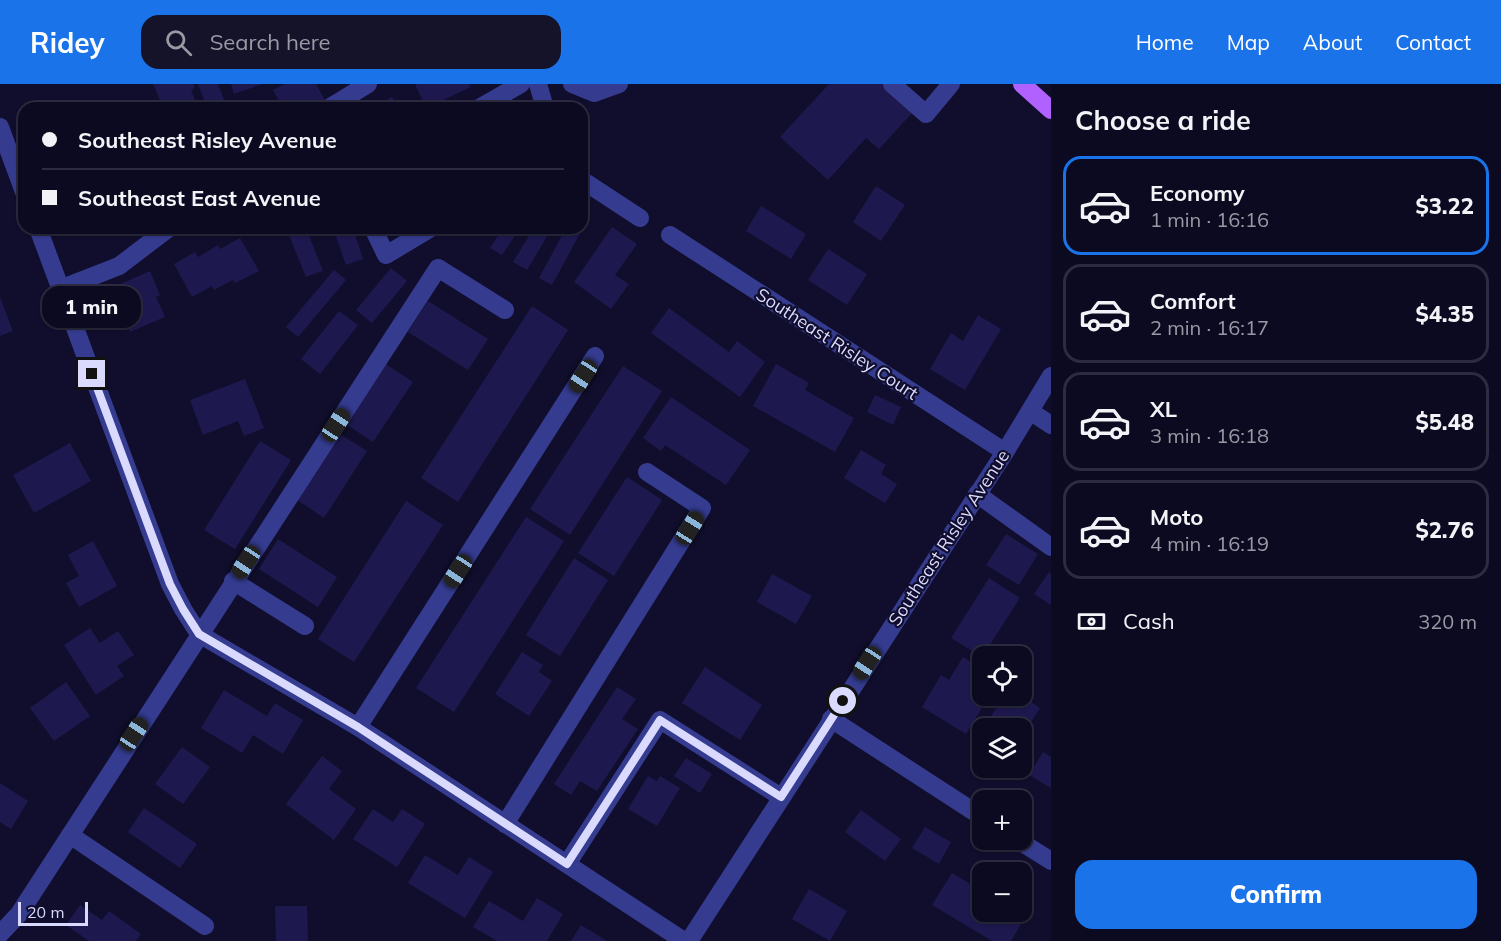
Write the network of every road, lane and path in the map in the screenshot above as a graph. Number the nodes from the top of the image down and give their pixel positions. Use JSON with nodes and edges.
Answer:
{"nodes":[{"id":1,"x":368,"y":84,"type":"edge"},
{"id":2,"x":521,"y":84,"type":"edge"},
{"id":3,"x":538,"y":84,"type":"edge"},
{"id":4,"x":572,"y":84,"type":"edge"},
{"id":5,"x":619,"y":84,"type":"edge"},
{"id":6,"x":892,"y":84,"type":"edge"},
{"id":7,"x":951,"y":84,"type":"edge"},
{"id":8,"x":1022,"y":84,"type":"edge"},
{"id":9,"x":339,"y":102,"type":"edge"},
{"id":10,"x":490,"y":102,"type":"edge"},
{"id":11,"x":543,"y":102,"type":"edge"},
{"id":12,"x":1051,"y":110,"type":"edge"},
{"id":13,"x":0,"y":127,"type":"edge"},
{"id":14,"x":18,"y":176,"type":"edge"},
{"id":15,"x":588,"y":184,"type":"edge"},
{"id":16,"x":640,"y":218,"type":"dead end"},
{"id":17,"x":40,"y":234,"type":"edge"},
{"id":18,"x":161,"y":234,"type":"edge"},
{"id":19,"x":376,"y":234,"type":"edge"},
{"id":20,"x":421,"y":234,"type":"edge"},
{"id":21,"x":670,"y":236,"type":"dead end"},
{"id":22,"x":60,"y":289,"type":"junction"},
{"id":23,"x":505,"y":310,"type":"dead end"},
{"id":24,"x":595,"y":356,"type":"dead end"},
{"id":25,"x":1051,"y":376,"type":"edge"},
{"id":26,"x":1030,"y":411,"type":"junction"},
{"id":27,"x":1051,"y":425,"type":"edge"},
{"id":28,"x":1005,"y":452,"type":"junction"},
{"id":29,"x":647,"y":472,"type":"dead end"},
{"id":30,"x":977,"y":494,"type":"junction"},
{"id":31,"x":1051,"y":547,"type":"edge"},
{"id":32,"x":233,"y":582,"type":"junction"},
{"id":33,"x":304,"y":626,"type":"dead end"},
{"id":34,"x":199,"y":634,"type":"junction"},
{"id":35,"x":831,"y":719,"type":"junction"},
{"id":36,"x":358,"y":727,"type":"junction"},
{"id":37,"x":781,"y":797,"type":"junction"},
{"id":38,"x":972,"y":811,"type":"edge"},
{"id":39,"x":505,"y":824,"type":"junction"},
{"id":40,"x":70,"y":835,"type":"junction"},
{"id":41,"x":1032,"y":849,"type":"edge"},
{"id":42,"x":1051,"y":861,"type":"edge"},
{"id":43,"x":567,"y":864,"type":"junction"},
{"id":44,"x":205,"y":927,"type":"dead end"},
{"id":45,"x":0,"y":934,"type":"edge"},
{"id":46,"x":684,"y":941,"type":"edge"},
{"id":47,"x":689,"y":941,"type":"edge"}],
"edges":[{"from":1,"to":9,"type":"street"},
{"from":2,"to":10,"type":"street"},
{"from":3,"to":11,"type":"street"},
{"from":4,"to":5,"type":"street"},
{"from":6,"to":7,"type":"street"},
{"from":8,"to":12,"type":"main road"},
{"from":13,"to":14,"type":"street"},
{"from":15,"to":16,"type":"street"},
{"from":17,"to":22,"type":"street"},
{"from":18,"to":22,"type":"street"},
{"from":19,"to":20,"type":"street"},
{"from":21,"to":28,"type":"street","name":"Southeast Risley Court"},
{"from":22,"to":34,"type":"street"},
{"from":23,"to":32,"type":"street"},
{"from":24,"to":36,"type":"street"},
{"from":25,"to":26,"type":"street","name":"Southeast Risley Avenue"},
{"from":26,"to":27,"type":"street"},
{"from":26,"to":28,"type":"street","name":"Southeast Risley Avenue"},
{"from":28,"to":30,"type":"street","name":"Southeast Risley Avenue"},
{"from":29,"to":39,"type":"street"},
{"from":30,"to":31,"type":"street"},
{"from":30,"to":35,"type":"street","name":"Southeast Risley Avenue"},
{"from":32,"to":33,"type":"street"},
{"from":32,"to":34,"type":"street"},
{"from":34,"to":36,"type":"street"},
{"from":34,"to":40,"type":"street"},
{"from":35,"to":37,"type":"street","name":"Southeast Risley Avenue"},
{"from":35,"to":38,"type":"street"},
{"from":36,"to":39,"type":"street"},
{"from":37,"to":43,"type":"street"},
{"from":37,"to":47,"type":"street","name":"Southeast Risley Avenue"},
{"from":39,"to":43,"type":"street"},
{"from":40,"to":44,"type":"street"},
{"from":40,"to":45,"type":"street"},
{"from":41,"to":42,"type":"street"},
{"from":43,"to":46,"type":"street"}]}
